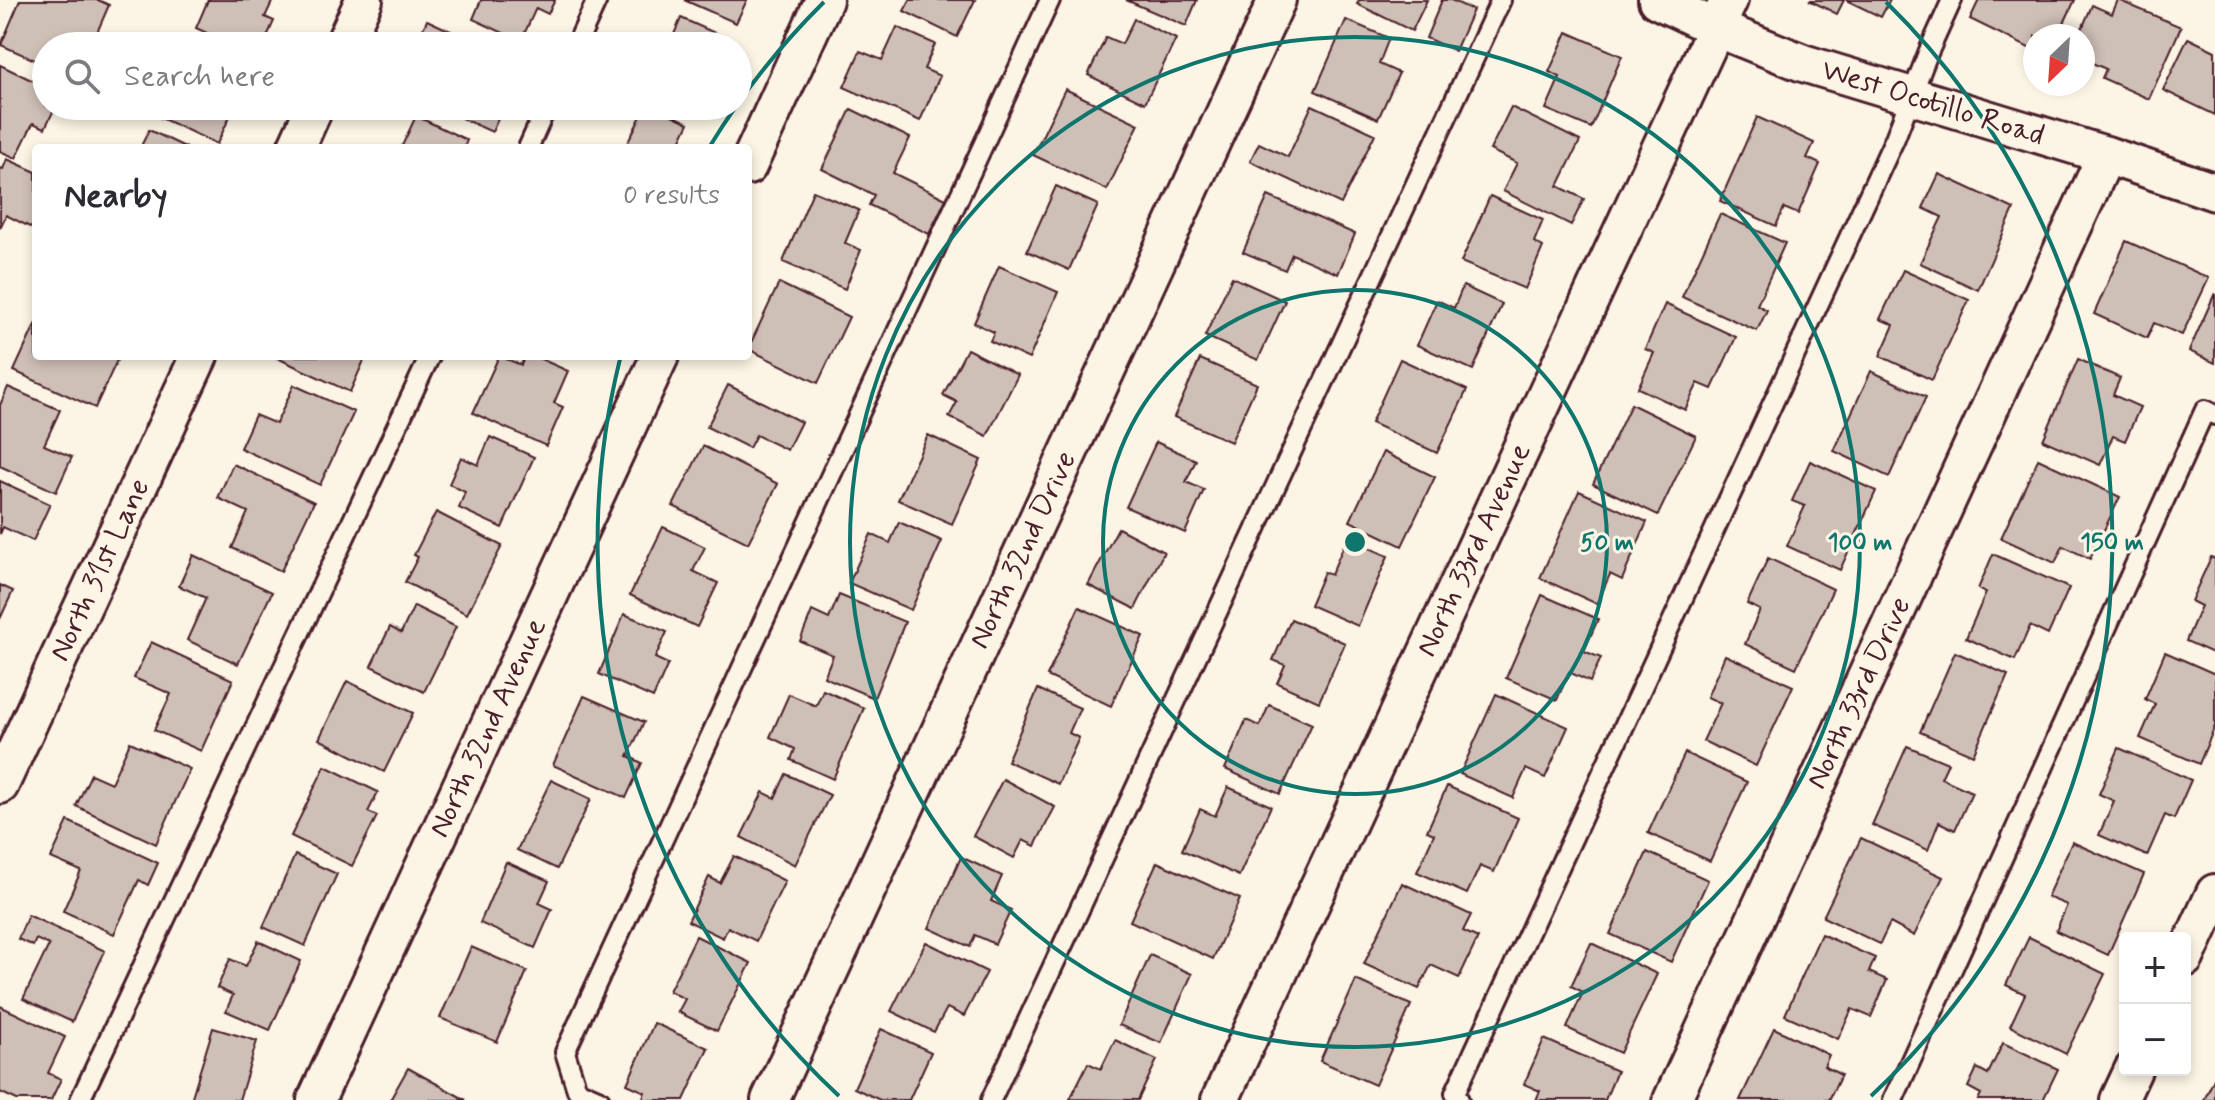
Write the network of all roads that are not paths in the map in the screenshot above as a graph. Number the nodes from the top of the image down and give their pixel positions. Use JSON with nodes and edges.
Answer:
{"nodes":[{"id":1,"x":364,"y":0,"type":"edge"},
{"id":2,"x":597,"y":0,"type":"edge"},
{"id":3,"x":824,"y":0,"type":"edge"},
{"id":4,"x":1050,"y":0,"type":"edge"},
{"id":5,"x":1277,"y":0,"type":"edge"},
{"id":6,"x":1501,"y":0,"type":"edge"},
{"id":7,"x":1657,"y":0,"type":"edge"},
{"id":8,"x":1952,"y":0,"type":"edge"},
{"id":9,"x":1722,"y":14,"type":"edge"},
{"id":10,"x":349,"y":32,"type":"edge"},
{"id":11,"x":582,"y":32,"type":"edge"},
{"id":12,"x":1910,"y":96,"type":"junction"},
{"id":13,"x":309,"y":120,"type":"edge"},
{"id":14,"x":541,"y":120,"type":"edge"},
{"id":15,"x":298,"y":144,"type":"edge"},
{"id":16,"x":530,"y":144,"type":"edge"},
{"id":17,"x":2106,"y":155,"type":"junction"},
{"id":18,"x":752,"y":157,"type":"edge"},
{"id":19,"x":2215,"y":192,"type":"edge"},
{"id":20,"x":197,"y":360,"type":"edge"},
{"id":21,"x":428,"y":360,"type":"edge"},
{"id":22,"x":658,"y":360,"type":"edge"},
{"id":23,"x":2215,"y":415,"type":"edge"},
{"id":24,"x":0,"y":785,"type":"edge"},
{"id":25,"x":2215,"y":893,"type":"edge"},
{"id":26,"x":2191,"y":945,"type":"edge"},
{"id":27,"x":2130,"y":1076,"type":"edge"},
{"id":28,"x":80,"y":1100,"type":"edge"},
{"id":29,"x":316,"y":1100,"type":"edge"},
{"id":30,"x":600,"y":1100,"type":"edge"},
{"id":31,"x":770,"y":1100,"type":"edge"},
{"id":32,"x":991,"y":1100,"type":"edge"},
{"id":33,"x":1220,"y":1100,"type":"edge"},
{"id":34,"x":1459,"y":1100,"type":"edge"},
{"id":35,"x":1672,"y":1100,"type":"edge"},
{"id":36,"x":1893,"y":1100,"type":"edge"},
{"id":37,"x":2119,"y":1100,"type":"edge"}],
"edges":[{"from":1,"to":10,"type":"street"},
{"from":2,"to":11,"type":"lane"},
{"from":3,"to":18,"type":"street"},
{"from":4,"to":30,"type":"lane"},
{"from":5,"to":31,"type":"street","name":"North 32nd Drive"},
{"from":6,"to":32,"type":"lane"},
{"from":7,"to":9,"type":"street","name":"West Ocotillo Road"},
{"from":8,"to":12,"type":"lane"},
{"from":9,"to":12,"type":"street","name":"West Ocotillo Road"},
{"from":9,"to":33,"type":"street","name":"North 33rd Avenue"},
{"from":12,"to":17,"type":"street","name":"West Ocotillo Road"},
{"from":12,"to":34,"type":"lane"},
{"from":13,"to":15,"type":"street"},
{"from":14,"to":16,"type":"lane"},
{"from":17,"to":19,"type":"street","name":"West Ocotillo Road"},
{"from":17,"to":35,"type":"street","name":"North 33rd Drive"},
{"from":20,"to":24,"type":"street","name":"North 31st Lane"},
{"from":21,"to":28,"type":"lane"},
{"from":22,"to":29,"type":"street","name":"North 32nd Avenue"},
{"from":23,"to":36,"type":"lane"},
{"from":25,"to":26,"type":"street"},
{"from":27,"to":37,"type":"street"}]}
